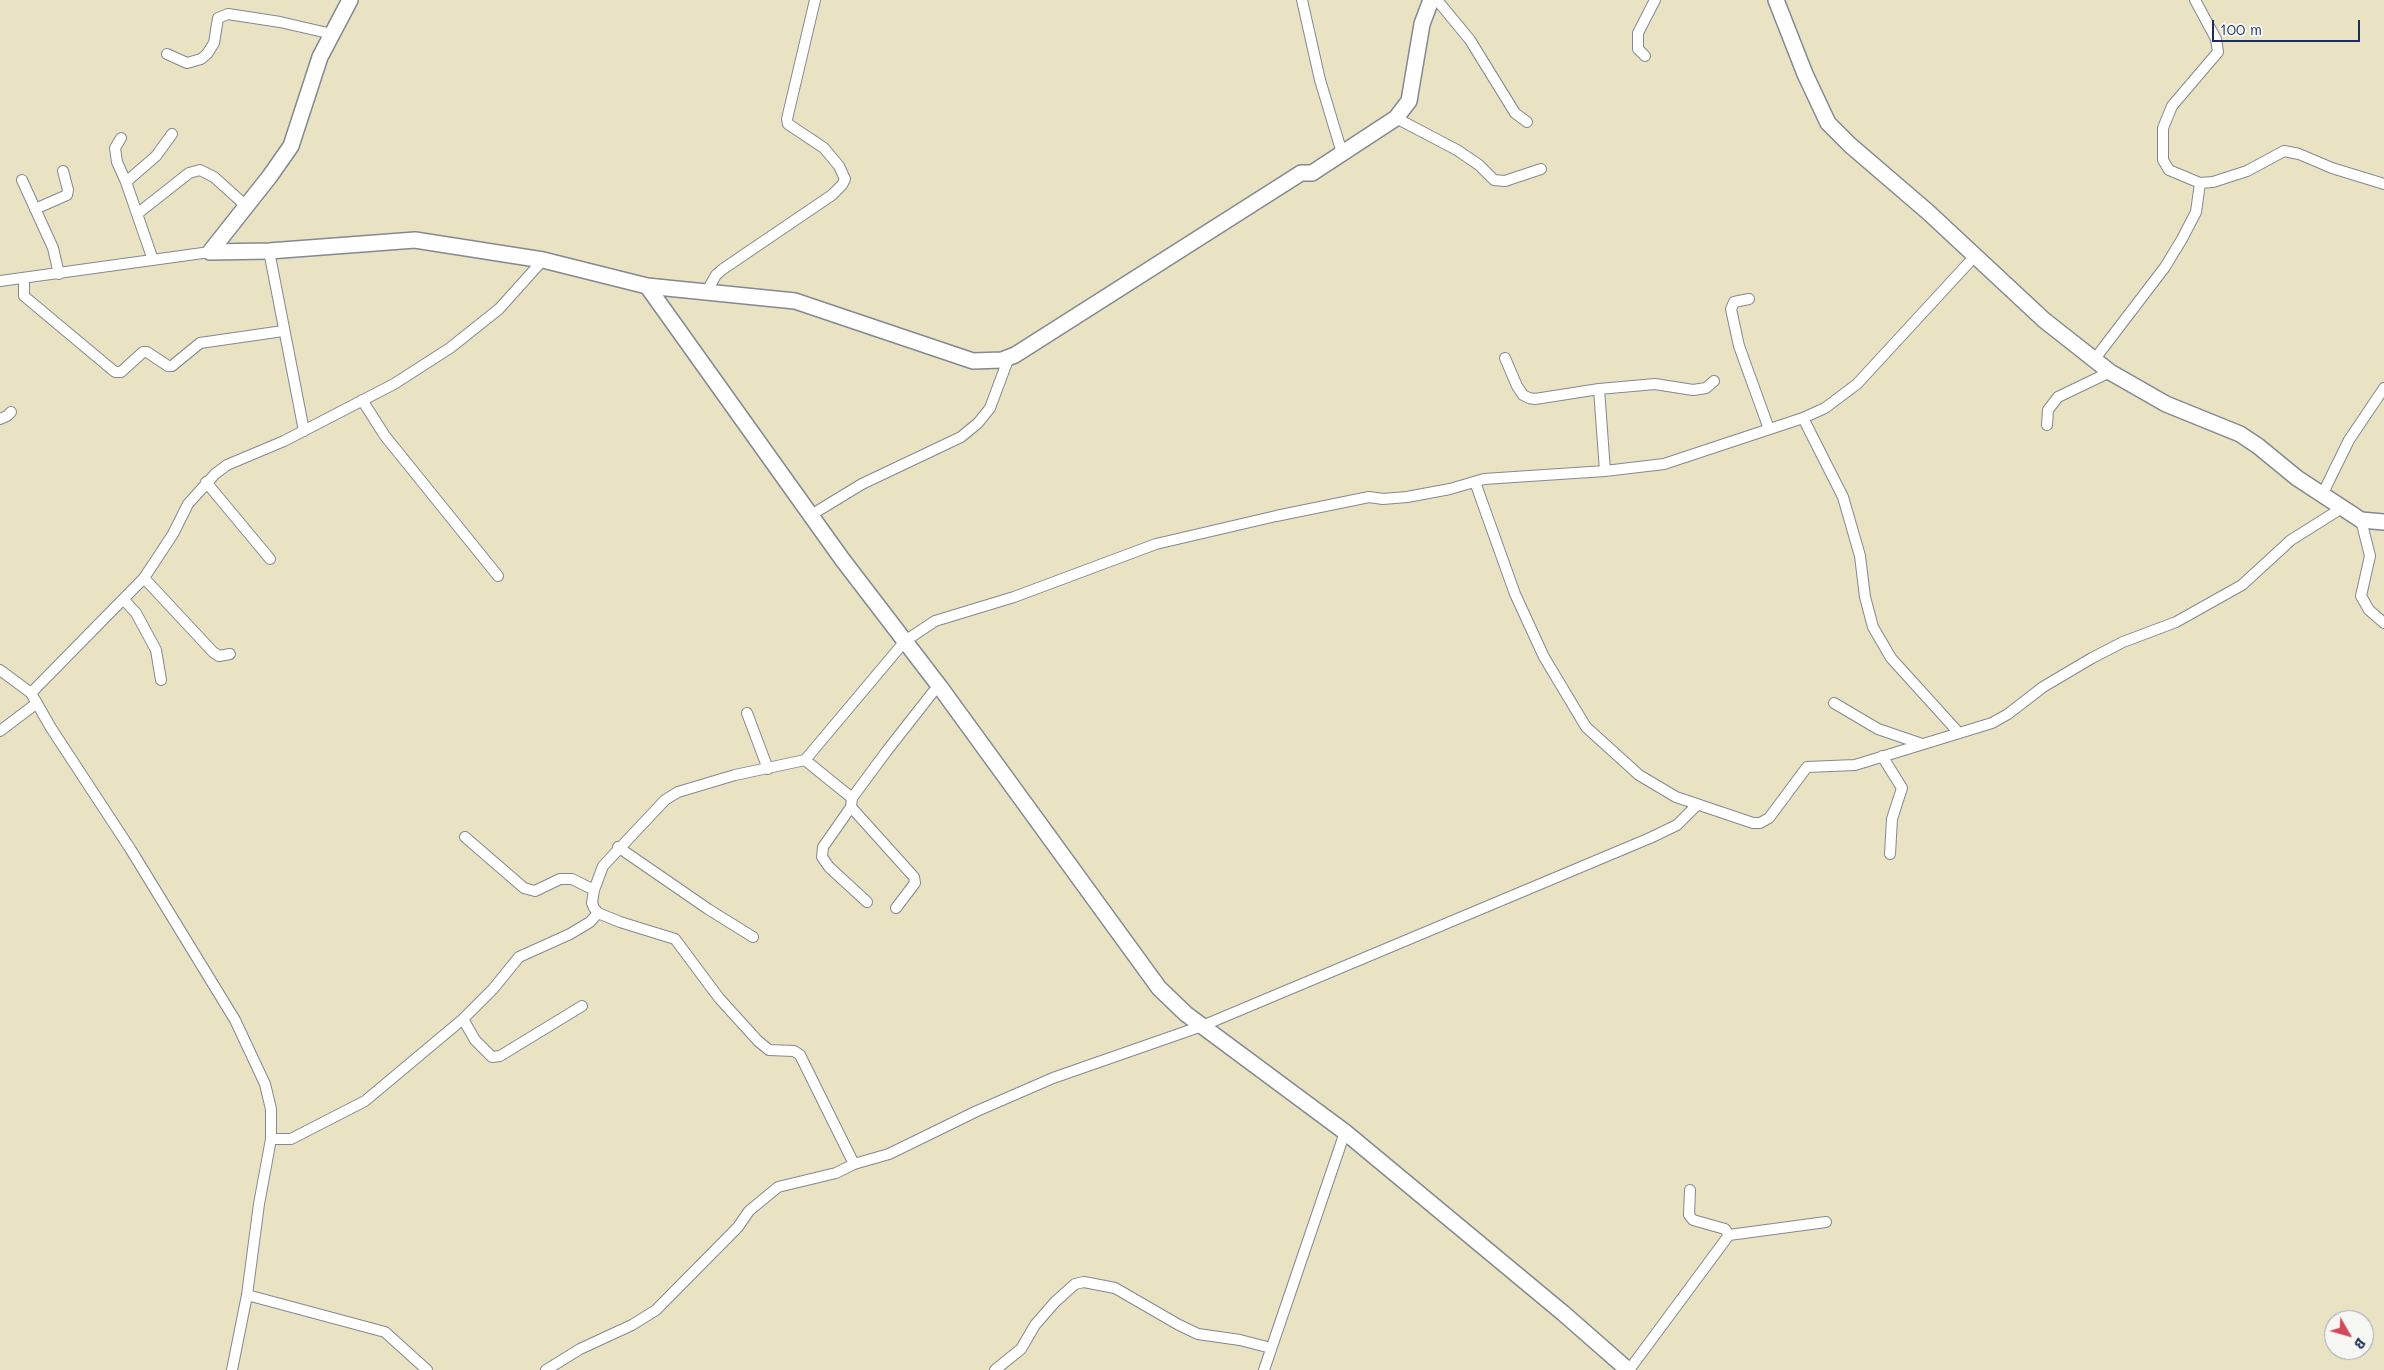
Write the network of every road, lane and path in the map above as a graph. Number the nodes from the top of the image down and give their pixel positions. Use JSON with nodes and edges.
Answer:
{"nodes":[{"id":1,"x":350,"y":0,"type":"edge"},
{"id":2,"x":815,"y":0,"type":"edge"},
{"id":3,"x":1302,"y":0,"type":"edge"},
{"id":4,"x":1431,"y":0,"type":"edge"},
{"id":5,"x":1437,"y":0,"type":"edge"},
{"id":6,"x":1655,"y":0,"type":"edge"},
{"id":7,"x":1776,"y":0,"type":"edge"},
{"id":8,"x":2194,"y":0,"type":"edge"},
{"id":9,"x":332,"y":34,"type":"junction"},
{"id":10,"x":167,"y":54,"type":"dead end"},
{"id":11,"x":1645,"y":56,"type":"dead end"},
{"id":12,"x":1396,"y":118,"type":"junction"},
{"id":13,"x":1527,"y":122,"type":"dead end"},
{"id":14,"x":172,"y":134,"type":"dead end"},
{"id":15,"x":121,"y":138,"type":"dead end"},
{"id":16,"x":1342,"y":153,"type":"junction"},
{"id":17,"x":1542,"y":169,"type":"dead end"},
{"id":18,"x":63,"y":171,"type":"dead end"},
{"id":19,"x":22,"y":180,"type":"dead end"},
{"id":20,"x":126,"y":182,"type":"junction"},
{"id":21,"x":2200,"y":184,"type":"junction"},
{"id":22,"x":2384,"y":184,"type":"edge"},
{"id":23,"x":245,"y":205,"type":"junction"},
{"id":24,"x":35,"y":209,"type":"junction"},
{"id":25,"x":137,"y":214,"type":"junction"},
{"id":26,"x":269,"y":251,"type":"junction"},
{"id":27,"x":210,"y":252,"type":"junction"},
{"id":28,"x":1974,"y":258,"type":"junction"},
{"id":29,"x":153,"y":260,"type":"junction"},
{"id":30,"x":543,"y":260,"type":"junction"},
{"id":31,"x":59,"y":274,"type":"junction"},
{"id":32,"x":24,"y":278,"type":"junction"},
{"id":33,"x":0,"y":281,"type":"edge"},
{"id":34,"x":647,"y":286,"type":"junction"},
{"id":35,"x":707,"y":291,"type":"junction"},
{"id":36,"x":1749,"y":299,"type":"dead end"},
{"id":37,"x":283,"y":331,"type":"junction"},
{"id":38,"x":1009,"y":357,"type":"junction"},
{"id":39,"x":1505,"y":358,"type":"dead end"},
{"id":40,"x":2094,"y":360,"type":"junction"},
{"id":41,"x":2110,"y":372,"type":"junction"},
{"id":42,"x":1714,"y":381,"type":"dead end"},
{"id":43,"x":2384,"y":388,"type":"edge"},
{"id":44,"x":1599,"y":389,"type":"junction"},
{"id":45,"x":362,"y":400,"type":"junction"},
{"id":46,"x":11,"y":412,"type":"dead end"},
{"id":47,"x":1803,"y":418,"type":"junction"},
{"id":48,"x":0,"y":419,"type":"edge"},
{"id":49,"x":2047,"y":426,"type":"dead end"},
{"id":50,"x":1769,"y":429,"type":"junction"},
{"id":51,"x":304,"y":431,"type":"junction"},
{"id":52,"x":1605,"y":472,"type":"junction"},
{"id":53,"x":206,"y":482,"type":"junction"},
{"id":54,"x":1475,"y":482,"type":"junction"},
{"id":55,"x":2322,"y":495,"type":"junction"},
{"id":56,"x":2342,"y":508,"type":"junction"},
{"id":57,"x":811,"y":515,"type":"junction"},
{"id":58,"x":2361,"y":520,"type":"junction"},
{"id":59,"x":2384,"y":522,"type":"edge"},
{"id":60,"x":270,"y":558,"type":"dead end"},
{"id":61,"x":498,"y":576,"type":"dead end"},
{"id":62,"x":144,"y":578,"type":"junction"},
{"id":63,"x":124,"y":600,"type":"junction"},
{"id":64,"x":2384,"y":623,"type":"edge"},
{"id":65,"x":905,"y":640,"type":"junction"},
{"id":66,"x":230,"y":654,"type":"dead end"},
{"id":67,"x":0,"y":670,"type":"edge"},
{"id":68,"x":161,"y":680,"type":"dead end"},
{"id":69,"x":940,"y":687,"type":"junction"},
{"id":70,"x":31,"y":693,"type":"junction"},
{"id":71,"x":37,"y":703,"type":"junction"},
{"id":72,"x":1834,"y":703,"type":"dead end"},
{"id":73,"x":748,"y":713,"type":"dead end"},
{"id":74,"x":0,"y":731,"type":"edge"},
{"id":75,"x":1960,"y":733,"type":"junction"},
{"id":76,"x":1923,"y":745,"type":"junction"},
{"id":77,"x":1882,"y":756,"type":"junction"},
{"id":78,"x":805,"y":760,"type":"junction"},
{"id":79,"x":768,"y":769,"type":"junction"},
{"id":80,"x":851,"y":802,"type":"junction"},
{"id":81,"x":1697,"y":805,"type":"junction"},
{"id":82,"x":464,"y":837,"type":"dead end"},
{"id":83,"x":618,"y":847,"type":"junction"},
{"id":84,"x":1890,"y":854,"type":"dead end"},
{"id":85,"x":594,"y":890,"type":"junction"},
{"id":86,"x":867,"y":902,"type":"dead end"},
{"id":87,"x":896,"y":908,"type":"dead end"},
{"id":88,"x":598,"y":913,"type":"junction"},
{"id":89,"x":753,"y":937,"type":"dead end"},
{"id":90,"x":582,"y":1006,"type":"dead end"},
{"id":91,"x":463,"y":1019,"type":"junction"},
{"id":92,"x":1202,"y":1026,"type":"junction"},
{"id":93,"x":1345,"y":1132,"type":"junction"},
{"id":94,"x":270,"y":1140,"type":"junction"},
{"id":95,"x":854,"y":1164,"type":"junction"},
{"id":96,"x":1690,"y":1190,"type":"dead end"},
{"id":97,"x":1826,"y":1222,"type":"dead end"},
{"id":98,"x":1729,"y":1235,"type":"junction"},
{"id":99,"x":247,"y":1295,"type":"junction"},
{"id":100,"x":1271,"y":1348,"type":"junction"},
{"id":101,"x":232,"y":1370,"type":"edge"},
{"id":102,"x":427,"y":1370,"type":"edge"},
{"id":103,"x":546,"y":1370,"type":"edge"},
{"id":104,"x":995,"y":1370,"type":"edge"},
{"id":105,"x":1264,"y":1370,"type":"edge"},
{"id":106,"x":1629,"y":1370,"type":"edge"}],
"edges":[{"from":1,"to":9,"type":"street"},
{"from":2,"to":35,"type":"street"},
{"from":3,"to":16,"type":"street"},
{"from":4,"to":12,"type":"street"},
{"from":5,"to":13,"type":"street"},
{"from":6,"to":11,"type":"street"},
{"from":7,"to":28,"type":"street"},
{"from":8,"to":21,"type":"street"},
{"from":9,"to":10,"type":"street"},
{"from":9,"to":23,"type":"street"},
{"from":12,"to":16,"type":"street"},
{"from":12,"to":17,"type":"street"},
{"from":14,"to":20,"type":"street"},
{"from":15,"to":20,"type":"street"},
{"from":16,"to":38,"type":"street"},
{"from":18,"to":24,"type":"street"},
{"from":19,"to":24,"type":"street"},
{"from":20,"to":25,"type":"street"},
{"from":21,"to":22,"type":"street"},
{"from":21,"to":40,"type":"street"},
{"from":23,"to":25,"type":"street"},
{"from":23,"to":27,"type":"street"},
{"from":24,"to":31,"type":"street"},
{"from":25,"to":29,"type":"street"},
{"from":26,"to":27,"type":"street"},
{"from":26,"to":30,"type":"street"},
{"from":26,"to":37,"type":"street"},
{"from":27,"to":29,"type":"street"},
{"from":28,"to":40,"type":"street"},
{"from":28,"to":47,"type":"street"},
{"from":29,"to":31,"type":"street"},
{"from":30,"to":34,"type":"street"},
{"from":30,"to":45,"type":"street"},
{"from":31,"to":32,"type":"street"},
{"from":32,"to":33,"type":"street"},
{"from":32,"to":37,"type":"street"},
{"from":34,"to":35,"type":"street"},
{"from":34,"to":57,"type":"street"},
{"from":35,"to":38,"type":"street"},
{"from":36,"to":50,"type":"street"},
{"from":37,"to":51,"type":"street"},
{"from":38,"to":57,"type":"street"},
{"from":39,"to":44,"type":"street"},
{"from":40,"to":41,"type":"street"},
{"from":41,"to":49,"type":"street"},
{"from":41,"to":55,"type":"street"},
{"from":42,"to":44,"type":"street"},
{"from":43,"to":55,"type":"street"},
{"from":44,"to":52,"type":"street"},
{"from":45,"to":51,"type":"street"},
{"from":45,"to":61,"type":"street"},
{"from":46,"to":48,"type":"street"},
{"from":47,"to":50,"type":"street"},
{"from":47,"to":75,"type":"street"},
{"from":50,"to":52,"type":"street"},
{"from":51,"to":53,"type":"street"},
{"from":52,"to":54,"type":"street"},
{"from":53,"to":60,"type":"street"},
{"from":53,"to":62,"type":"street"},
{"from":54,"to":65,"type":"street"},
{"from":54,"to":81,"type":"street"},
{"from":55,"to":56,"type":"street"},
{"from":56,"to":58,"type":"street"},
{"from":56,"to":75,"type":"street"},
{"from":57,"to":65,"type":"street"},
{"from":58,"to":59,"type":"street"},
{"from":58,"to":64,"type":"street"},
{"from":62,"to":63,"type":"street"},
{"from":62,"to":66,"type":"street"},
{"from":63,"to":68,"type":"street"},
{"from":63,"to":70,"type":"street"},
{"from":65,"to":69,"type":"street"},
{"from":65,"to":78,"type":"street"},
{"from":67,"to":70,"type":"street"},
{"from":69,"to":80,"type":"street"},
{"from":69,"to":92,"type":"street"},
{"from":70,"to":71,"type":"street"},
{"from":71,"to":74,"type":"street"},
{"from":71,"to":94,"type":"street"},
{"from":72,"to":76,"type":"street"},
{"from":73,"to":79,"type":"street"},
{"from":75,"to":76,"type":"street"},
{"from":76,"to":77,"type":"street"},
{"from":77,"to":81,"type":"street"},
{"from":77,"to":84,"type":"street"},
{"from":78,"to":79,"type":"street"},
{"from":78,"to":80,"type":"street"},
{"from":79,"to":83,"type":"street"},
{"from":80,"to":86,"type":"street"},
{"from":80,"to":87,"type":"street"},
{"from":81,"to":92,"type":"street"},
{"from":82,"to":85,"type":"street"},
{"from":83,"to":85,"type":"street"},
{"from":83,"to":89,"type":"street"},
{"from":85,"to":88,"type":"street"},
{"from":88,"to":91,"type":"street"},
{"from":88,"to":95,"type":"street"},
{"from":90,"to":91,"type":"street"},
{"from":91,"to":94,"type":"street"},
{"from":92,"to":93,"type":"street"},
{"from":92,"to":95,"type":"street"},
{"from":93,"to":100,"type":"street"},
{"from":93,"to":106,"type":"street"},
{"from":94,"to":99,"type":"street"},
{"from":95,"to":103,"type":"street"},
{"from":96,"to":98,"type":"street"},
{"from":97,"to":98,"type":"street"},
{"from":98,"to":106,"type":"street"},
{"from":99,"to":101,"type":"street"},
{"from":99,"to":102,"type":"street"},
{"from":100,"to":104,"type":"street"},
{"from":100,"to":105,"type":"street"}]}
